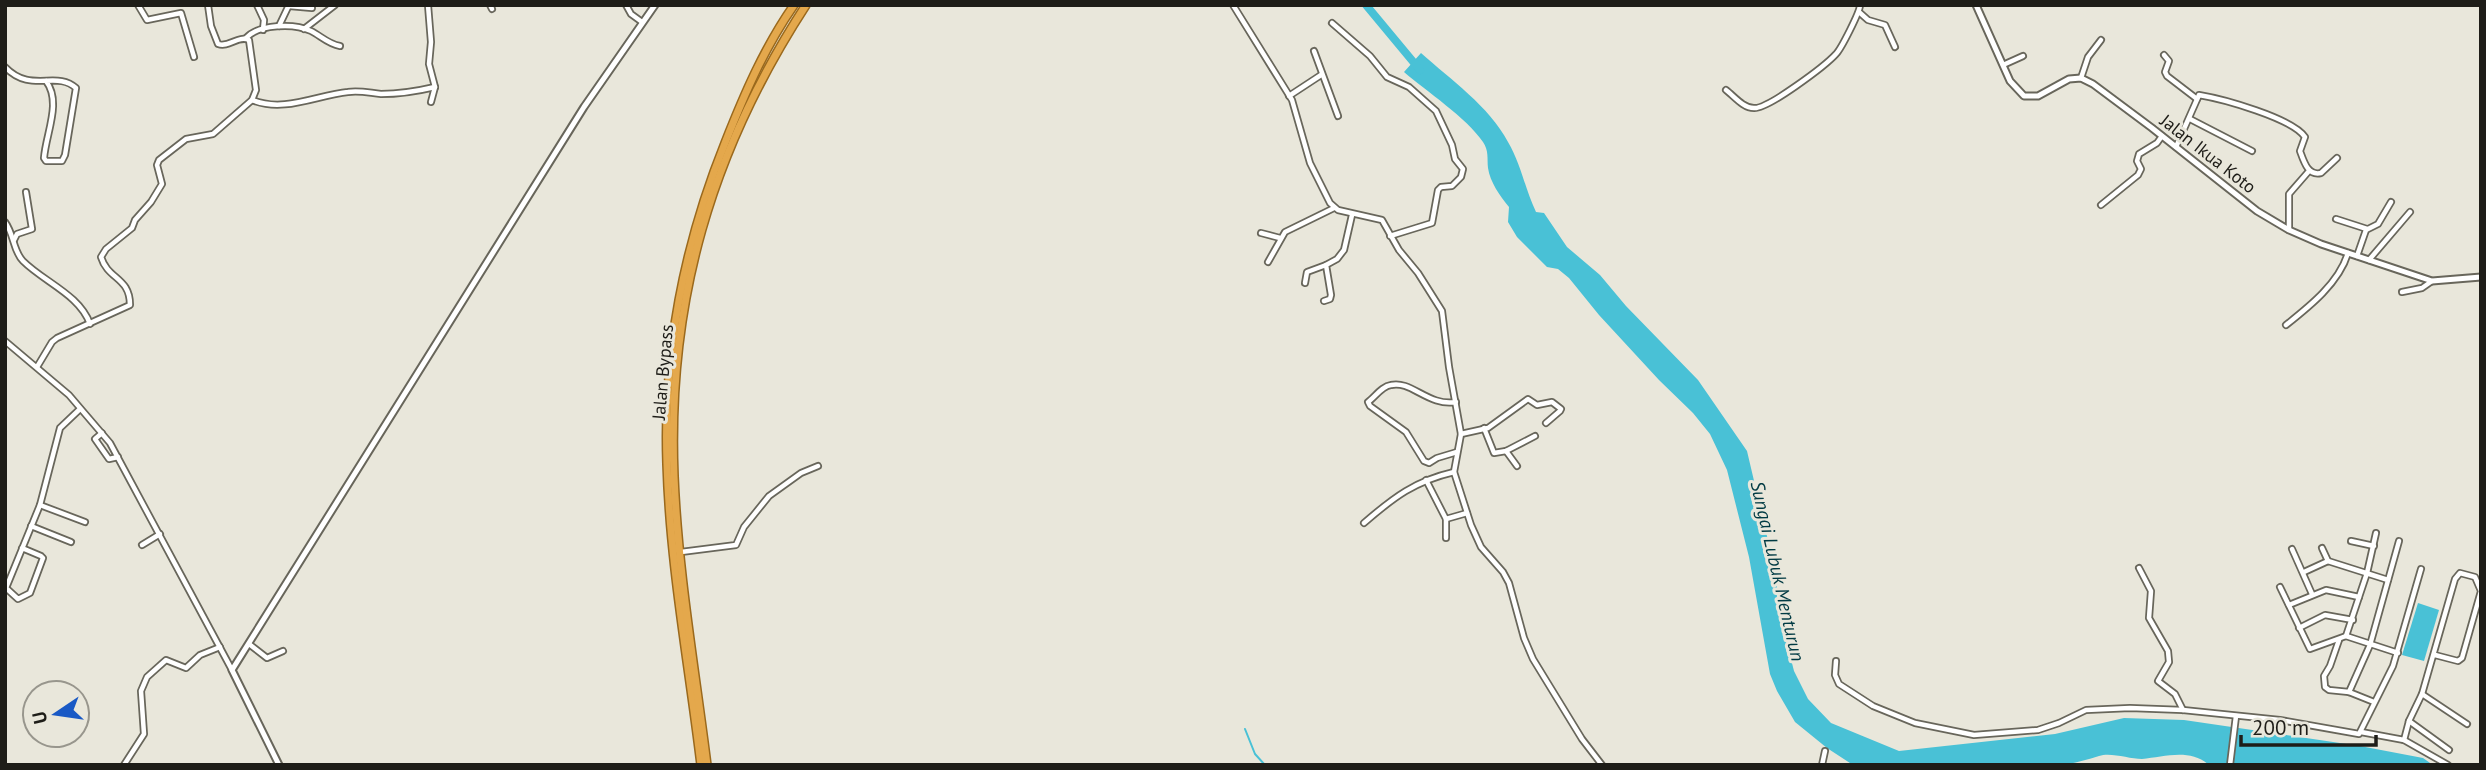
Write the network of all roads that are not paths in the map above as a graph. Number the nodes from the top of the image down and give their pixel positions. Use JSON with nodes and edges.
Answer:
{"nodes":[{"id":1,"x":138,"y":5,"type":"edge"},
{"id":2,"x":208,"y":5,"type":"edge"},
{"id":3,"x":257,"y":5,"type":"edge"},
{"id":4,"x":335,"y":5,"type":"edge"},
{"id":5,"x":428,"y":5,"type":"edge"},
{"id":6,"x":626,"y":5,"type":"edge"},
{"id":7,"x":655,"y":5,"type":"edge"},
{"id":8,"x":794,"y":5,"type":"edge"},
{"id":9,"x":806,"y":5,"type":"edge"},
{"id":10,"x":1233,"y":5,"type":"edge"},
{"id":11,"x":1976,"y":5,"type":"edge"},
{"id":12,"x":289,"y":6,"type":"edge"},
{"id":13,"x":312,"y":8,"type":"dead end"},
{"id":14,"x":1860,"y":8,"type":"edge"},
{"id":15,"x":642,"y":22,"type":"junction"},
{"id":16,"x":1332,"y":23,"type":"dead end"},
{"id":17,"x":279,"y":26,"type":"junction"},
{"id":18,"x":304,"y":29,"type":"junction"},
{"id":19,"x":263,"y":30,"type":"junction"},
{"id":20,"x":246,"y":38,"type":"junction"},
{"id":21,"x":2101,"y":40,"type":"dead end"},
{"id":22,"x":340,"y":46,"type":"dead end"},
{"id":23,"x":1895,"y":47,"type":"dead end"},
{"id":24,"x":1314,"y":51,"type":"dead end"},
{"id":25,"x":2022,"y":55,"type":"dead end"},
{"id":26,"x":2164,"y":55,"type":"dead end"},
{"id":27,"x":194,"y":57,"type":"dead end"},
{"id":28,"x":2002,"y":65,"type":"junction"},
{"id":29,"x":5,"y":67,"type":"edge"},
{"id":30,"x":1321,"y":75,"type":"junction"},
{"id":31,"x":2081,"y":78,"type":"junction"},
{"id":32,"x":46,"y":81,"type":"junction"},
{"id":33,"x":435,"y":87,"type":"junction"},
{"id":34,"x":1726,"y":90,"type":"dead end"},
{"id":35,"x":1289,"y":96,"type":"junction"},
{"id":36,"x":2197,"y":99,"type":"junction"},
{"id":37,"x":252,"y":100,"type":"junction"},
{"id":38,"x":430,"y":102,"type":"dead end"},
{"id":39,"x":1338,"y":116,"type":"dead end"},
{"id":40,"x":2190,"y":119,"type":"junction"},
{"id":41,"x":2162,"y":136,"type":"junction"},
{"id":42,"x":2176,"y":147,"type":"junction"},
{"id":43,"x":2252,"y":151,"type":"dead end"},
{"id":44,"x":2337,"y":158,"type":"dead end"},
{"id":45,"x":2309,"y":171,"type":"junction"},
{"id":46,"x":26,"y":192,"type":"dead end"},
{"id":47,"x":2391,"y":202,"type":"dead end"},
{"id":48,"x":2101,"y":205,"type":"dead end"},
{"id":49,"x":1334,"y":208,"type":"junction"},
{"id":50,"x":2410,"y":212,"type":"dead end"},
{"id":51,"x":1352,"y":215,"type":"junction"},
{"id":52,"x":2336,"y":219,"type":"dead end"},
{"id":53,"x":5,"y":222,"type":"edge"},
{"id":54,"x":2368,"y":229,"type":"junction"},
{"id":55,"x":2289,"y":230,"type":"junction"},
{"id":56,"x":1261,"y":233,"type":"dead end"},
{"id":57,"x":1390,"y":236,"type":"junction"},
{"id":58,"x":1280,"y":238,"type":"junction"},
{"id":59,"x":14,"y":241,"type":"junction"},
{"id":60,"x":2348,"y":253,"type":"junction"},
{"id":61,"x":2357,"y":256,"type":"junction"},
{"id":62,"x":2369,"y":260,"type":"junction"},
{"id":63,"x":1268,"y":262,"type":"dead end"},
{"id":64,"x":1326,"y":265,"type":"junction"},
{"id":65,"x":2481,"y":277,"type":"edge"},
{"id":66,"x":2432,"y":281,"type":"junction"},
{"id":67,"x":1305,"y":283,"type":"dead end"},
{"id":68,"x":2402,"y":292,"type":"dead end"},
{"id":69,"x":1324,"y":301,"type":"dead end"},
{"id":70,"x":90,"y":324,"type":"junction"},
{"id":71,"x":2286,"y":325,"type":"dead end"},
{"id":72,"x":5,"y":341,"type":"edge"},
{"id":73,"x":37,"y":367,"type":"junction"},
{"id":74,"x":1456,"y":402,"type":"junction"},
{"id":75,"x":80,"y":408,"type":"junction"},
{"id":76,"x":1546,"y":424,"type":"dead end"},
{"id":77,"x":1484,"y":428,"type":"junction"},
{"id":78,"x":102,"y":433,"type":"junction"},
{"id":79,"x":1461,"y":435,"type":"junction"},
{"id":80,"x":1535,"y":436,"type":"dead end"},
{"id":81,"x":1506,"y":451,"type":"junction"},
{"id":82,"x":1457,"y":452,"type":"junction"},
{"id":83,"x":118,"y":457,"type":"junction"},
{"id":84,"x":818,"y":466,"type":"dead end"},
{"id":85,"x":1517,"y":466,"type":"dead end"},
{"id":86,"x":1454,"y":472,"type":"junction"},
{"id":87,"x":1426,"y":480,"type":"junction"},
{"id":88,"x":40,"y":505,"type":"junction"},
{"id":89,"x":1467,"y":513,"type":"junction"},
{"id":90,"x":1446,"y":519,"type":"junction"},
{"id":91,"x":85,"y":522,"type":"dead end"},
{"id":92,"x":1364,"y":523,"type":"dead end"},
{"id":93,"x":31,"y":526,"type":"junction"},
{"id":94,"x":2376,"y":533,"type":"dead end"},
{"id":95,"x":160,"y":534,"type":"junction"},
{"id":96,"x":1446,"y":538,"type":"dead end"},
{"id":97,"x":2351,"y":541,"type":"dead end"},
{"id":98,"x":2399,"y":541,"type":"dead end"},
{"id":99,"x":71,"y":542,"type":"dead end"},
{"id":100,"x":142,"y":545,"type":"dead end"},
{"id":101,"x":2374,"y":546,"type":"junction"},
{"id":102,"x":22,"y":548,"type":"junction"},
{"id":103,"x":2322,"y":548,"type":"dead end"},
{"id":104,"x":2292,"y":549,"type":"dead end"},
{"id":105,"x":681,"y":552,"type":"junction"},
{"id":106,"x":2328,"y":561,"type":"junction"},
{"id":107,"x":2139,"y":568,"type":"dead end"},
{"id":108,"x":2421,"y":569,"type":"dead end"},
{"id":109,"x":2304,"y":572,"type":"junction"},
{"id":110,"x":2367,"y":573,"type":"junction"},
{"id":111,"x":2388,"y":580,"type":"junction"},
{"id":112,"x":2280,"y":587,"type":"dead end"},
{"id":113,"x":2312,"y":594,"type":"junction"},
{"id":114,"x":2359,"y":597,"type":"junction"},
{"id":115,"x":2289,"y":604,"type":"junction"},
{"id":116,"x":684,"y":610,"type":"junction"},
{"id":117,"x":2353,"y":620,"type":"junction"},
{"id":118,"x":2299,"y":628,"type":"junction"},
{"id":119,"x":2346,"y":636,"type":"junction"},
{"id":120,"x":2339,"y":639,"type":"junction"},
{"id":121,"x":249,"y":644,"type":"junction"},
{"id":122,"x":2370,"y":645,"type":"junction"},
{"id":123,"x":220,"y":647,"type":"junction"},
{"id":124,"x":283,"y":651,"type":"dead end"},
{"id":125,"x":2398,"y":653,"type":"junction"},
{"id":126,"x":2435,"y":654,"type":"junction"},
{"id":127,"x":1836,"y":661,"type":"dead end"},
{"id":128,"x":232,"y":670,"type":"junction"},
{"id":129,"x":2349,"y":692,"type":"junction"},
{"id":130,"x":2423,"y":694,"type":"junction"},
{"id":131,"x":2374,"y":702,"type":"junction"},
{"id":132,"x":2183,"y":710,"type":"junction"},
{"id":133,"x":2235,"y":718,"type":"junction"},
{"id":134,"x":2409,"y":721,"type":"junction"},
{"id":135,"x":2467,"y":724,"type":"dead end"},
{"id":136,"x":2361,"y":732,"type":"junction"},
{"id":137,"x":2404,"y":740,"type":"junction"},
{"id":138,"x":2449,"y":750,"type":"dead end"},
{"id":139,"x":1825,"y":751,"type":"dead end"},
{"id":140,"x":124,"y":765,"type":"edge"},
{"id":141,"x":279,"y":765,"type":"edge"},
{"id":142,"x":701,"y":765,"type":"edge"},
{"id":143,"x":707,"y":765,"type":"edge"},
{"id":144,"x":1602,"y":765,"type":"edge"},
{"id":145,"x":1822,"y":765,"type":"edge"},
{"id":146,"x":2230,"y":765,"type":"edge"},
{"id":147,"x":2448,"y":765,"type":"edge"}],
"edges":[{"from":1,"to":27,"type":"street"},
{"from":2,"to":20,"type":"street"},
{"from":3,"to":19,"type":"street"},
{"from":4,"to":18,"type":"street"},
{"from":5,"to":33,"type":"street"},
{"from":6,"to":15,"type":"street"},
{"from":7,"to":15,"type":"street"},
{"from":8,"to":116,"type":"highway","name":"Jalan Bypass"},
{"from":9,"to":105,"type":"highway","name":"Jalan Bypass"},
{"from":10,"to":35,"type":"street"},
{"from":11,"to":28,"type":"street"},
{"from":12,"to":13,"type":"street"},
{"from":12,"to":17,"type":"street"},
{"from":14,"to":23,"type":"street"},
{"from":14,"to":34,"type":"street"},
{"from":15,"to":121,"type":"street"},
{"from":16,"to":57,"type":"street"},
{"from":17,"to":18,"type":"street"},
{"from":17,"to":19,"type":"street"},
{"from":18,"to":22,"type":"street"},
{"from":19,"to":20,"type":"street"},
{"from":20,"to":37,"type":"street"},
{"from":21,"to":31,"type":"street"},
{"from":24,"to":30,"type":"street"},
{"from":25,"to":28,"type":"street"},
{"from":26,"to":36,"type":"street"},
{"from":28,"to":31,"type":"street"},
{"from":29,"to":32,"type":"street"},
{"from":30,"to":35,"type":"street"},
{"from":30,"to":39,"type":"street"},
{"from":31,"to":41,"type":"street","name":"Jalan Ikua Koto"},
{"from":32,"to":32,"type":"street"},
{"from":33,"to":37,"type":"street"},
{"from":33,"to":38,"type":"street"},
{"from":35,"to":49,"type":"street"},
{"from":36,"to":40,"type":"street"},
{"from":36,"to":45,"type":"street"},
{"from":37,"to":70,"type":"street"},
{"from":40,"to":42,"type":"street"},
{"from":40,"to":43,"type":"street"},
{"from":41,"to":42,"type":"street","name":"Jalan Ikua Koto"},
{"from":41,"to":48,"type":"street"},
{"from":42,"to":55,"type":"street","name":"Jalan Ikua Koto"},
{"from":44,"to":45,"type":"street"},
{"from":45,"to":55,"type":"street"},
{"from":46,"to":59,"type":"street"},
{"from":47,"to":54,"type":"street"},
{"from":49,"to":51,"type":"street"},
{"from":49,"to":58,"type":"street"},
{"from":50,"to":62,"type":"street"},
{"from":51,"to":57,"type":"street"},
{"from":51,"to":64,"type":"street"},
{"from":52,"to":54,"type":"street"},
{"from":53,"to":59,"type":"street"},
{"from":54,"to":61,"type":"street"},
{"from":55,"to":60,"type":"street","name":"Jalan Ikua Koto"},
{"from":56,"to":58,"type":"street"},
{"from":57,"to":74,"type":"street"},
{"from":58,"to":63,"type":"street"},
{"from":59,"to":70,"type":"street"},
{"from":60,"to":61,"type":"street","name":"Jalan Ikua Koto"},
{"from":60,"to":71,"type":"street"},
{"from":61,"to":62,"type":"street","name":"Jalan Ikua Koto"},
{"from":62,"to":66,"type":"street","name":"Jalan Ikua Koto"},
{"from":64,"to":67,"type":"street"},
{"from":64,"to":69,"type":"street"},
{"from":65,"to":66,"type":"street","name":"Jalan Ikua Koto"},
{"from":66,"to":68,"type":"street"},
{"from":70,"to":73,"type":"street"},
{"from":72,"to":73,"type":"street"},
{"from":73,"to":75,"type":"street"},
{"from":74,"to":79,"type":"street"},
{"from":74,"to":82,"type":"street"},
{"from":75,"to":78,"type":"street"},
{"from":75,"to":88,"type":"street"},
{"from":76,"to":77,"type":"street"},
{"from":77,"to":79,"type":"street"},
{"from":77,"to":81,"type":"street"},
{"from":78,"to":83,"type":"street"},
{"from":78,"to":83,"type":"street"},
{"from":79,"to":82,"type":"street"},
{"from":80,"to":81,"type":"street"},
{"from":81,"to":85,"type":"street"},
{"from":82,"to":86,"type":"street"},
{"from":83,"to":95,"type":"street"},
{"from":84,"to":105,"type":"street"},
{"from":86,"to":87,"type":"street"},
{"from":86,"to":89,"type":"street"},
{"from":87,"to":90,"type":"street"},
{"from":87,"to":92,"type":"street"},
{"from":88,"to":91,"type":"street"},
{"from":88,"to":93,"type":"street"},
{"from":89,"to":90,"type":"street"},
{"from":89,"to":144,"type":"street"},
{"from":90,"to":96,"type":"street"},
{"from":93,"to":99,"type":"street"},
{"from":93,"to":102,"type":"street"},
{"from":94,"to":101,"type":"street"},
{"from":95,"to":100,"type":"street"},
{"from":95,"to":123,"type":"street"},
{"from":97,"to":101,"type":"street"},
{"from":98,"to":111,"type":"street"},
{"from":101,"to":110,"type":"street"},
{"from":102,"to":102,"type":"street"},
{"from":103,"to":106,"type":"street"},
{"from":104,"to":109,"type":"street"},
{"from":105,"to":116,"type":"highway","name":"Jalan Bypass"},
{"from":106,"to":109,"type":"street"},
{"from":106,"to":110,"type":"street"},
{"from":107,"to":132,"type":"street"},
{"from":108,"to":125,"type":"street"},
{"from":109,"to":113,"type":"street"},
{"from":110,"to":111,"type":"street"},
{"from":110,"to":114,"type":"street"},
{"from":111,"to":122,"type":"street"},
{"from":112,"to":115,"type":"street"},
{"from":113,"to":114,"type":"street"},
{"from":113,"to":115,"type":"street"},
{"from":114,"to":117,"type":"street"},
{"from":115,"to":118,"type":"street"},
{"from":116,"to":142,"type":"highway","name":"Jalan Bypass"},
{"from":116,"to":143,"type":"highway","name":"Jalan Bypass"},
{"from":117,"to":118,"type":"street"},
{"from":117,"to":119,"type":"street"},
{"from":118,"to":120,"type":"street"},
{"from":119,"to":120,"type":"street"},
{"from":119,"to":122,"type":"street"},
{"from":120,"to":129,"type":"street"},
{"from":121,"to":124,"type":"street"},
{"from":121,"to":128,"type":"street"},
{"from":122,"to":125,"type":"street"},
{"from":122,"to":129,"type":"street"},
{"from":123,"to":128,"type":"street"},
{"from":123,"to":140,"type":"street"},
{"from":125,"to":131,"type":"street"},
{"from":126,"to":126,"type":"street"},
{"from":126,"to":130,"type":"street"},
{"from":127,"to":132,"type":"street"},
{"from":128,"to":141,"type":"street"},
{"from":129,"to":131,"type":"street"},
{"from":130,"to":134,"type":"street"},
{"from":130,"to":135,"type":"street"},
{"from":131,"to":136,"type":"street"},
{"from":132,"to":133,"type":"street"},
{"from":133,"to":136,"type":"street"},
{"from":133,"to":146,"type":"street"},
{"from":134,"to":137,"type":"street"},
{"from":134,"to":138,"type":"street"},
{"from":136,"to":137,"type":"street"},
{"from":137,"to":147,"type":"street"},
{"from":139,"to":145,"type":"street"}]}
